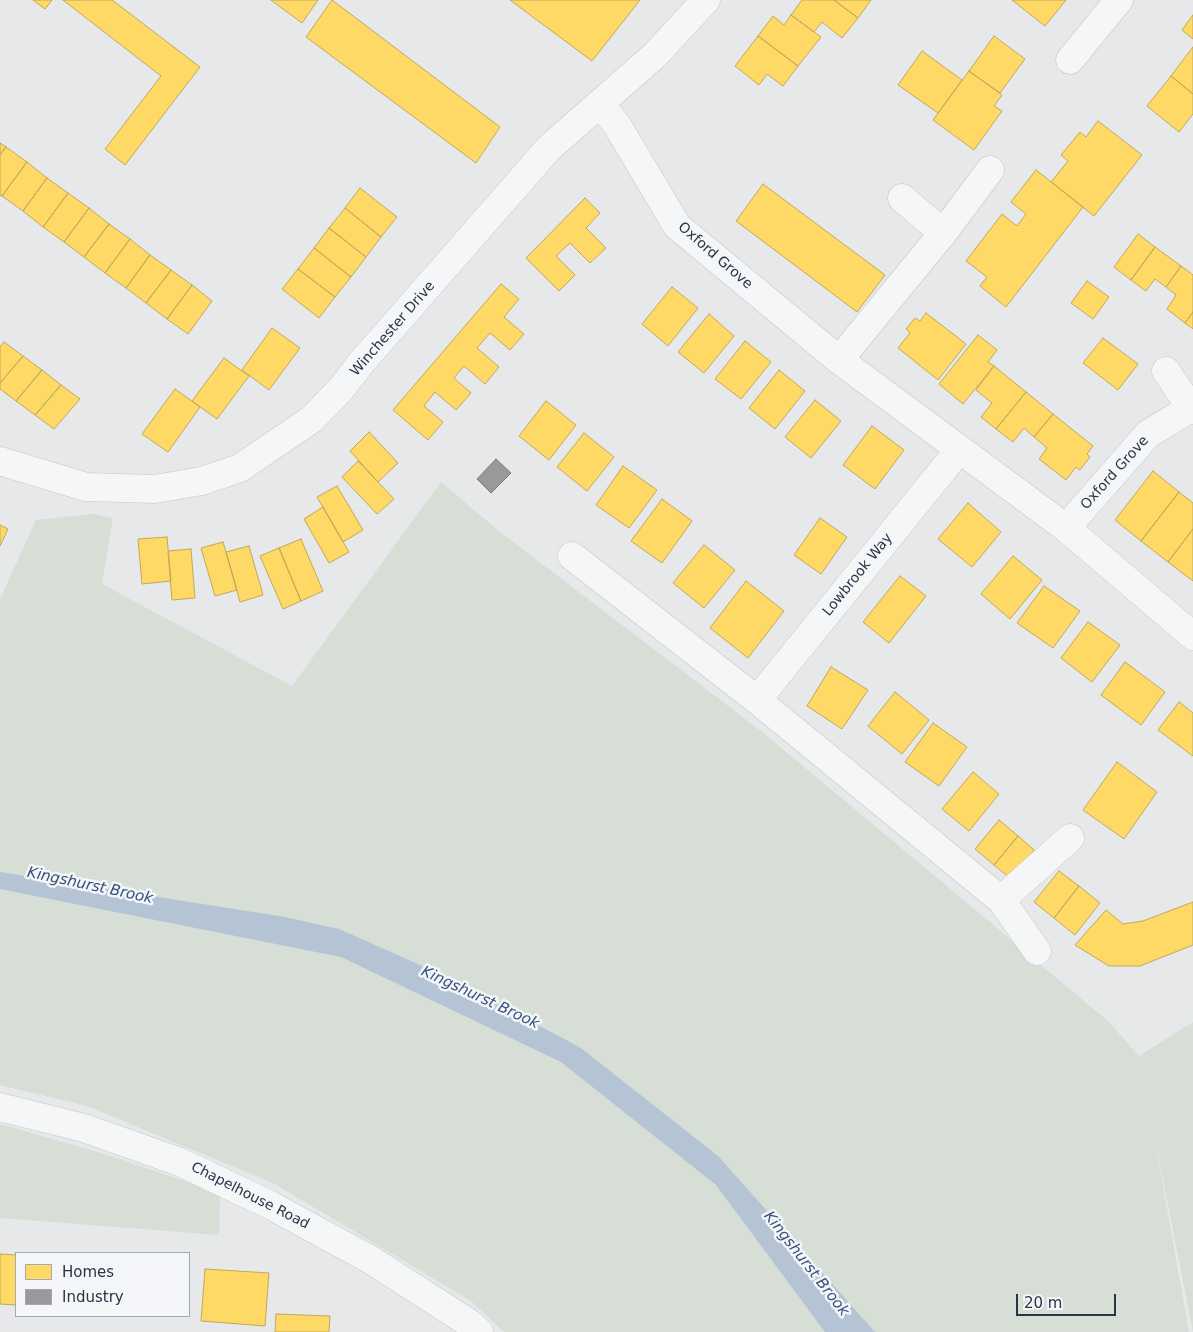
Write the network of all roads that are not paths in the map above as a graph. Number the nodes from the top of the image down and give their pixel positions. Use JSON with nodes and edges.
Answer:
{"nodes":[{"id":1,"x":706,"y":0,"type":"edge"},
{"id":2,"x":1119,"y":0,"type":"edge"},
{"id":3,"x":1070,"y":60,"type":"dead end"},
{"id":4,"x":600,"y":104,"type":"junction"},
{"id":5,"x":990,"y":170,"type":"dead end"},
{"id":6,"x":902,"y":198,"type":"dead end"},
{"id":7,"x":943,"y":233,"type":"junction"},
{"id":8,"x":839,"y":360,"type":"junction"},
{"id":9,"x":1166,"y":371,"type":"dead end"},
{"id":10,"x":1192,"y":409,"type":"edge"},
{"id":11,"x":959,"y":450,"type":"junction"},
{"id":12,"x":0,"y":460,"type":"edge"},
{"id":13,"x":1066,"y":528,"type":"junction"},
{"id":14,"x":572,"y":556,"type":"dead end"},
{"id":15,"x":1193,"y":636,"type":"edge"},
{"id":16,"x":757,"y":700,"type":"junction"},
{"id":17,"x":1070,"y":838,"type":"dead end"},
{"id":18,"x":1001,"y":900,"type":"junction"},
{"id":19,"x":1037,"y":951,"type":"dead end"},
{"id":20,"x":0,"y":1107,"type":"edge"},
{"id":21,"x":470,"y":1329,"type":"edge"}],
"edges":[{"from":1,"to":4,"type":"street","name":"Winchester Drive"},
{"from":2,"to":3,"type":"street"},
{"from":4,"to":8,"type":"street","name":"Oxford Grove"},
{"from":4,"to":12,"type":"street","name":"Winchester Drive"},
{"from":5,"to":7,"type":"street"},
{"from":6,"to":7,"type":"street"},
{"from":7,"to":8,"type":"street"},
{"from":8,"to":11,"type":"street","name":"Oxford Grove"},
{"from":9,"to":10,"type":"street"},
{"from":10,"to":13,"type":"street","name":"Oxford Grove"},
{"from":11,"to":13,"type":"street","name":"Oxford Grove"},
{"from":11,"to":16,"type":"street","name":"Lowbrook Way"},
{"from":13,"to":15,"type":"street","name":"Oxford Grove"},
{"from":14,"to":16,"type":"street"},
{"from":16,"to":18,"type":"street"},
{"from":17,"to":18,"type":"street"},
{"from":18,"to":19,"type":"street"},
{"from":20,"to":21,"type":"street","name":"Chapelhouse Road"}]}
